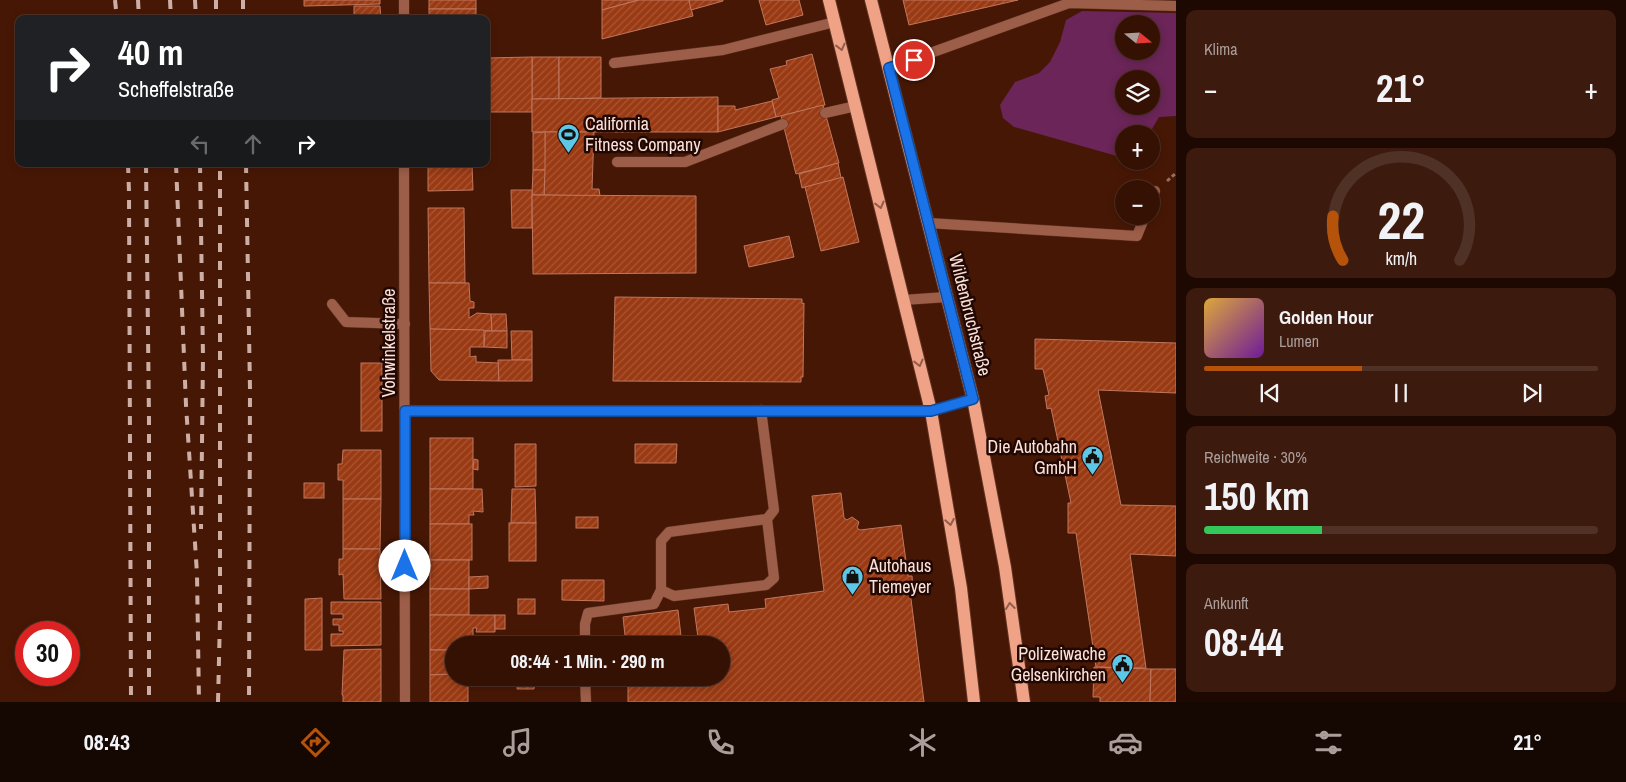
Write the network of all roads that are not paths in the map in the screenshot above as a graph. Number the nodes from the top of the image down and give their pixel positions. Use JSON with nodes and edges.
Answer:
{"nodes":[{"id":1,"x":404,"y":0,"type":"edge"},
{"id":2,"x":830,"y":0,"type":"edge"},
{"id":3,"x":871,"y":0,"type":"edge"},
{"id":4,"x":1176,"y":6,"type":"edge"},
{"id":5,"x":404,"y":15,"type":"edge"},
{"id":6,"x":835,"y":22,"type":"junction"},
{"id":7,"x":614,"y":63,"type":"dead end"},
{"id":8,"x":889,"y":68,"type":"junction"},
{"id":9,"x":856,"y":106,"type":"junction"},
{"id":10,"x":825,"y":113,"type":"dead end"},
{"id":11,"x":783,"y":124,"type":"dead end"},
{"id":12,"x":617,"y":162,"type":"dead end"},
{"id":13,"x":404,"y":167,"type":"edge"},
{"id":14,"x":928,"y":223,"type":"junction"},
{"id":15,"x":1142,"y":225,"type":"edge"},
{"id":16,"x":947,"y":297,"type":"junction"},
{"id":17,"x":903,"y":300,"type":"junction"},
{"id":18,"x":332,"y":304,"type":"dead end"},
{"id":19,"x":405,"y":324,"type":"junction"},
{"id":20,"x":973,"y":399,"type":"junction"},
{"id":21,"x":761,"y":410,"type":"junction"},
{"id":22,"x":405,"y":411,"type":"junction"},
{"id":23,"x":931,"y":411,"type":"junction"},
{"id":24,"x":766,"y":519,"type":"junction"},
{"id":25,"x":661,"y":590,"type":"junction"},
{"id":26,"x":585,"y":636,"type":"edge"},
{"id":27,"x":585,"y":686,"type":"edge"},
{"id":28,"x":405,"y":702,"type":"edge"},
{"id":29,"x":586,"y":702,"type":"edge"},
{"id":30,"x":974,"y":702,"type":"edge"},
{"id":31,"x":1024,"y":702,"type":"edge"}],
"edges":[{"from":1,"to":5,"type":"street"},
{"from":2,"to":6,"type":"main road"},
{"from":3,"to":8,"type":"main road","name":"Wildenbruchstraße"},
{"from":4,"to":8,"type":"street"},
{"from":6,"to":7,"type":"street"},
{"from":6,"to":9,"type":"main road","one_way":true},
{"from":8,"to":14,"type":"main road","name":"Wildenbruchstraße"},
{"from":9,"to":10,"type":"street"},
{"from":9,"to":17,"type":"main road","one_way":true},
{"from":11,"to":12,"type":"street"},
{"from":13,"to":19,"type":"street","name":"Vohwinkelstraße"},
{"from":14,"to":15,"type":"street"},
{"from":14,"to":16,"type":"main road","name":"Wildenbruchstraße"},
{"from":16,"to":17,"type":"street"},
{"from":16,"to":20,"type":"main road","name":"Wildenbruchstraße"},
{"from":17,"to":23,"type":"main road","one_way":true},
{"from":18,"to":19,"type":"street"},
{"from":19,"to":22,"type":"street","name":"Vohwinkelstraße"},
{"from":20,"to":23,"type":"street"},
{"from":31,"to":20,"type":"main road","name":"Wildenbruchstraße","one_way":true},
{"from":21,"to":22,"type":"street"},
{"from":21,"to":23,"type":"street"},
{"from":21,"to":24,"type":"street"},
{"from":22,"to":28,"type":"street","name":"Vohwinkelstraße"},
{"from":23,"to":30,"type":"main road","one_way":true},
{"from":24,"to":25,"type":"street"},
{"from":24,"to":25,"type":"street"},
{"from":25,"to":26,"type":"street"},
{"from":27,"to":29,"type":"street"}]}
